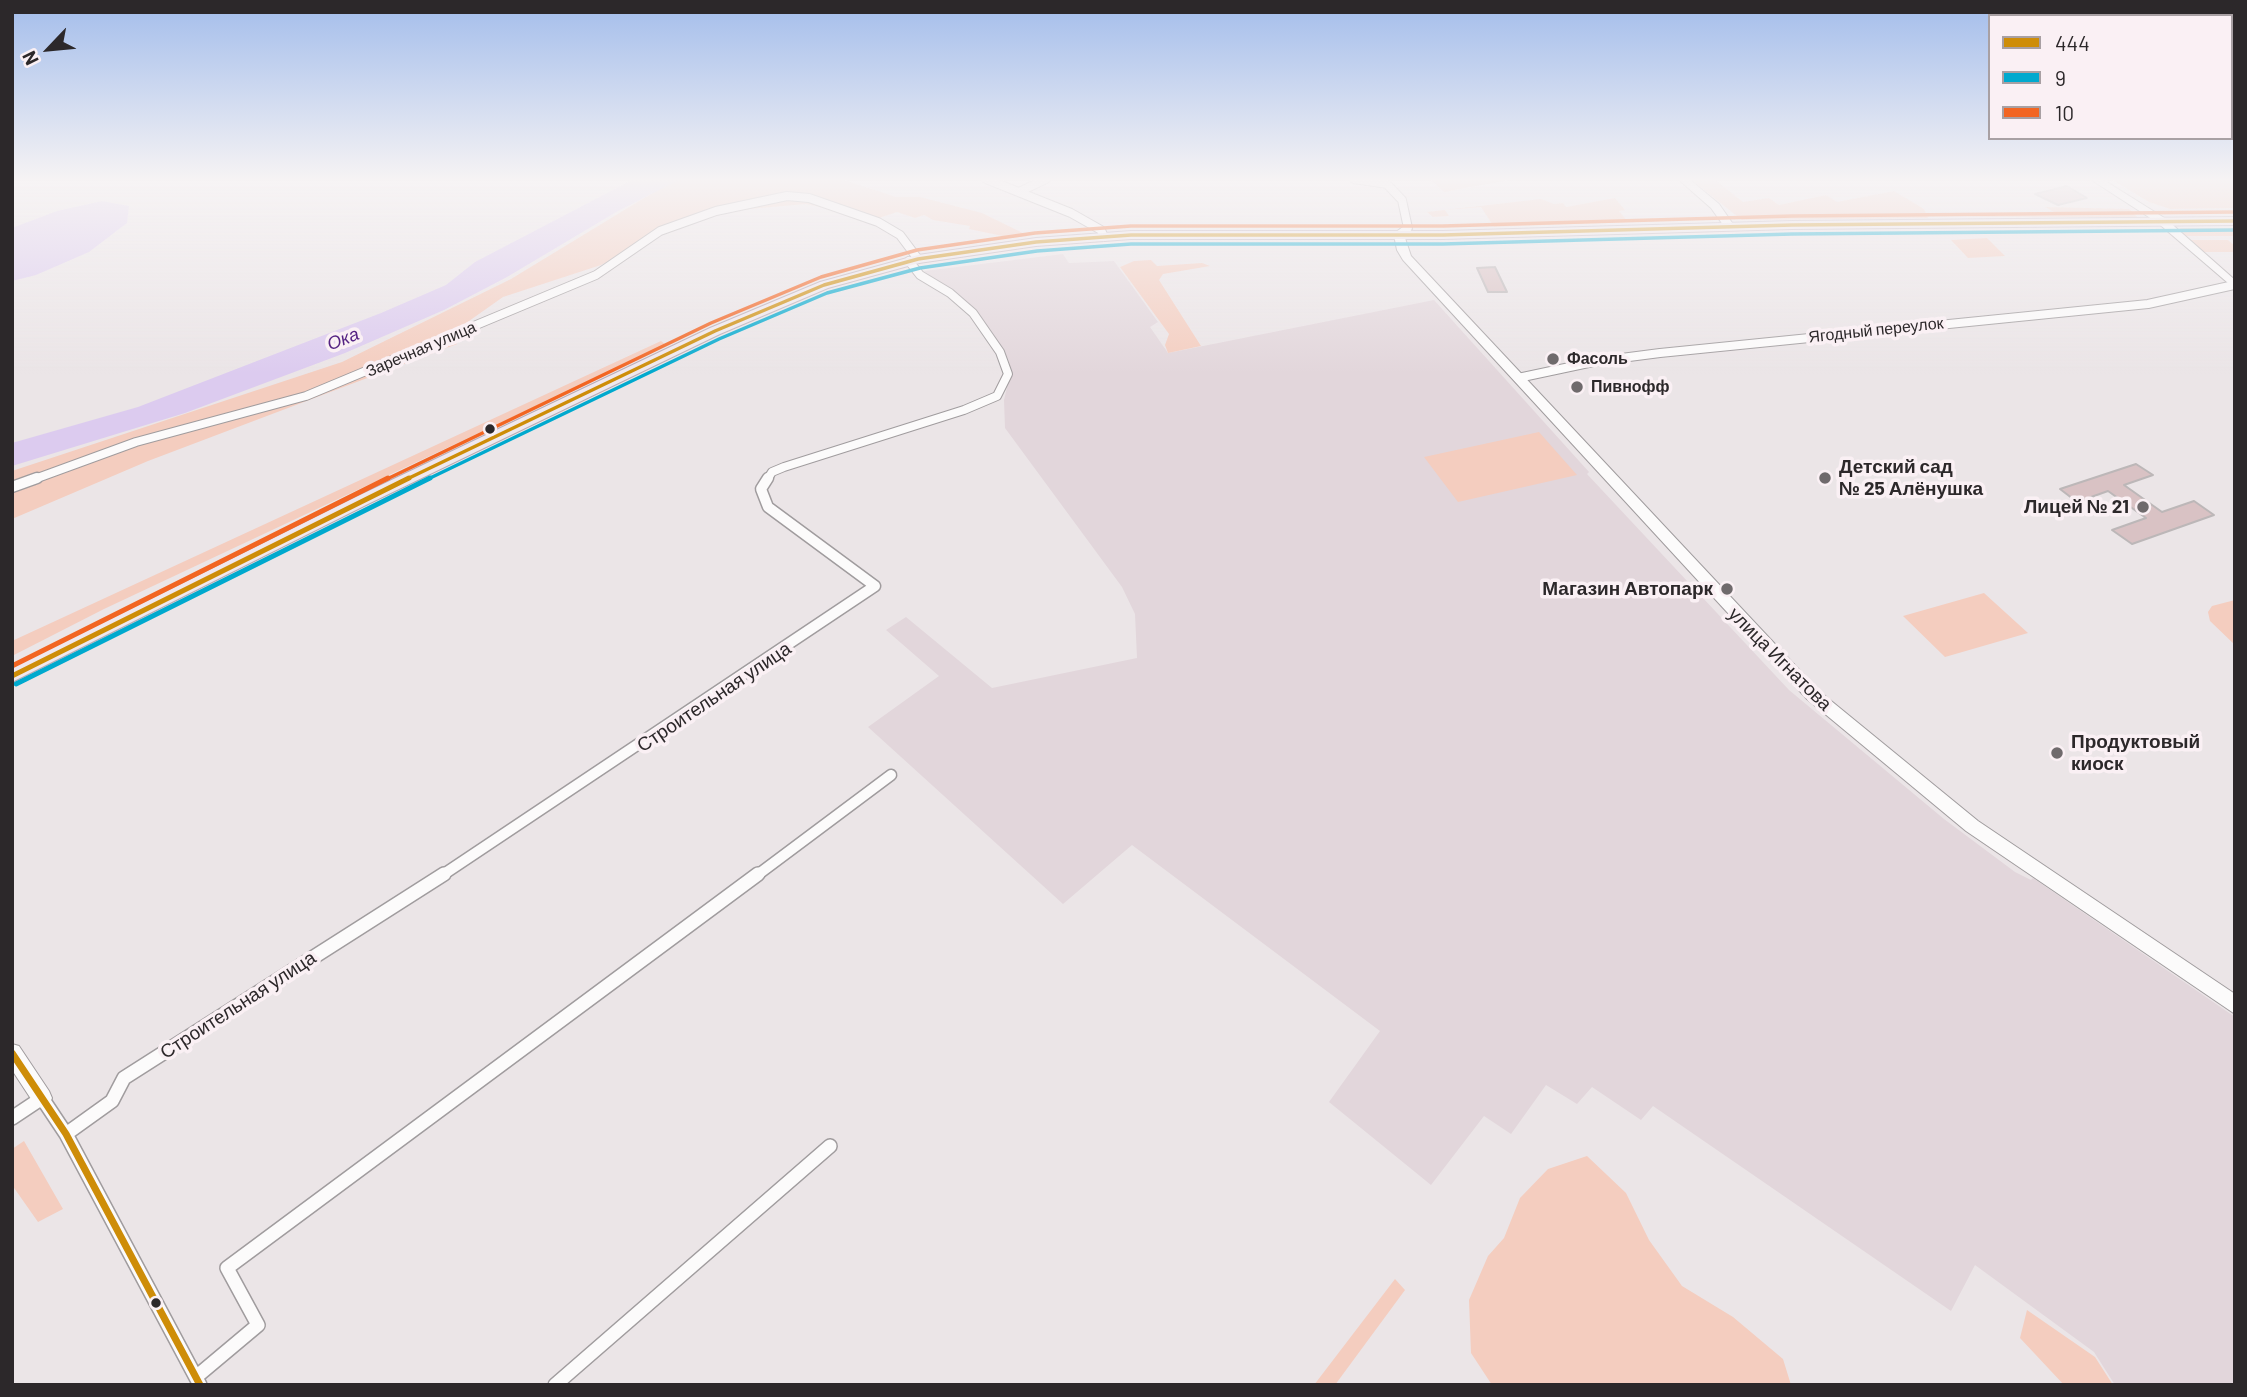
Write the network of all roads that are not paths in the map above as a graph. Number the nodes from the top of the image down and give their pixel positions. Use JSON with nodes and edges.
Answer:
{"nodes":[{"id":1,"x":641,"y":244,"type":"edge"},
{"id":2,"x":905,"y":244,"type":"edge"},
{"id":3,"x":1034,"y":244,"type":"edge"},
{"id":4,"x":1402,"y":244,"type":"edge"},
{"id":5,"x":2187,"y":244,"type":"edge"},
{"id":6,"x":914,"y":260,"type":"junction"},
{"id":7,"x":2234,"y":286,"type":"edge"},
{"id":8,"x":1518,"y":378,"type":"junction"},
{"id":9,"x":12,"y":487,"type":"edge"},
{"id":10,"x":12,"y":676,"type":"edge"},
{"id":11,"x":891,"y":775,"type":"dead end"},
{"id":12,"x":2235,"y":1005,"type":"edge"},
{"id":13,"x":12,"y":1054,"type":"edge"},
{"id":14,"x":42,"y":1098,"type":"junction"},
{"id":15,"x":12,"y":1118,"type":"edge"},
{"id":16,"x":66,"y":1134,"type":"junction"},
{"id":17,"x":830,"y":1146,"type":"dead end"},
{"id":18,"x":198,"y":1381,"type":"edge"},
{"id":19,"x":555,"y":1385,"type":"edge"}],
"edges":[{"from":1,"to":9,"type":"street","name":"Заречная улица"},
{"from":2,"to":6,"type":"street","name":"Заречная улица"},
{"from":3,"to":6,"type":"main road"},
{"from":4,"to":8,"type":"main road","name":"улица Игнатова"},
{"from":5,"to":7,"type":"main road"},
{"from":6,"to":10,"type":"main road"},
{"from":6,"to":16,"type":"street","name":"Строительная улица"},
{"from":7,"to":8,"type":"street","name":"Ягодный переулок"},
{"from":8,"to":12,"type":"main road","name":"улица Игнатова"},
{"from":11,"to":18,"type":"street"},
{"from":13,"to":14,"type":"main road"},
{"from":14,"to":15,"type":"street"},
{"from":14,"to":16,"type":"street"},
{"from":16,"to":18,"type":"street"},
{"from":17,"to":19,"type":"street"}]}
